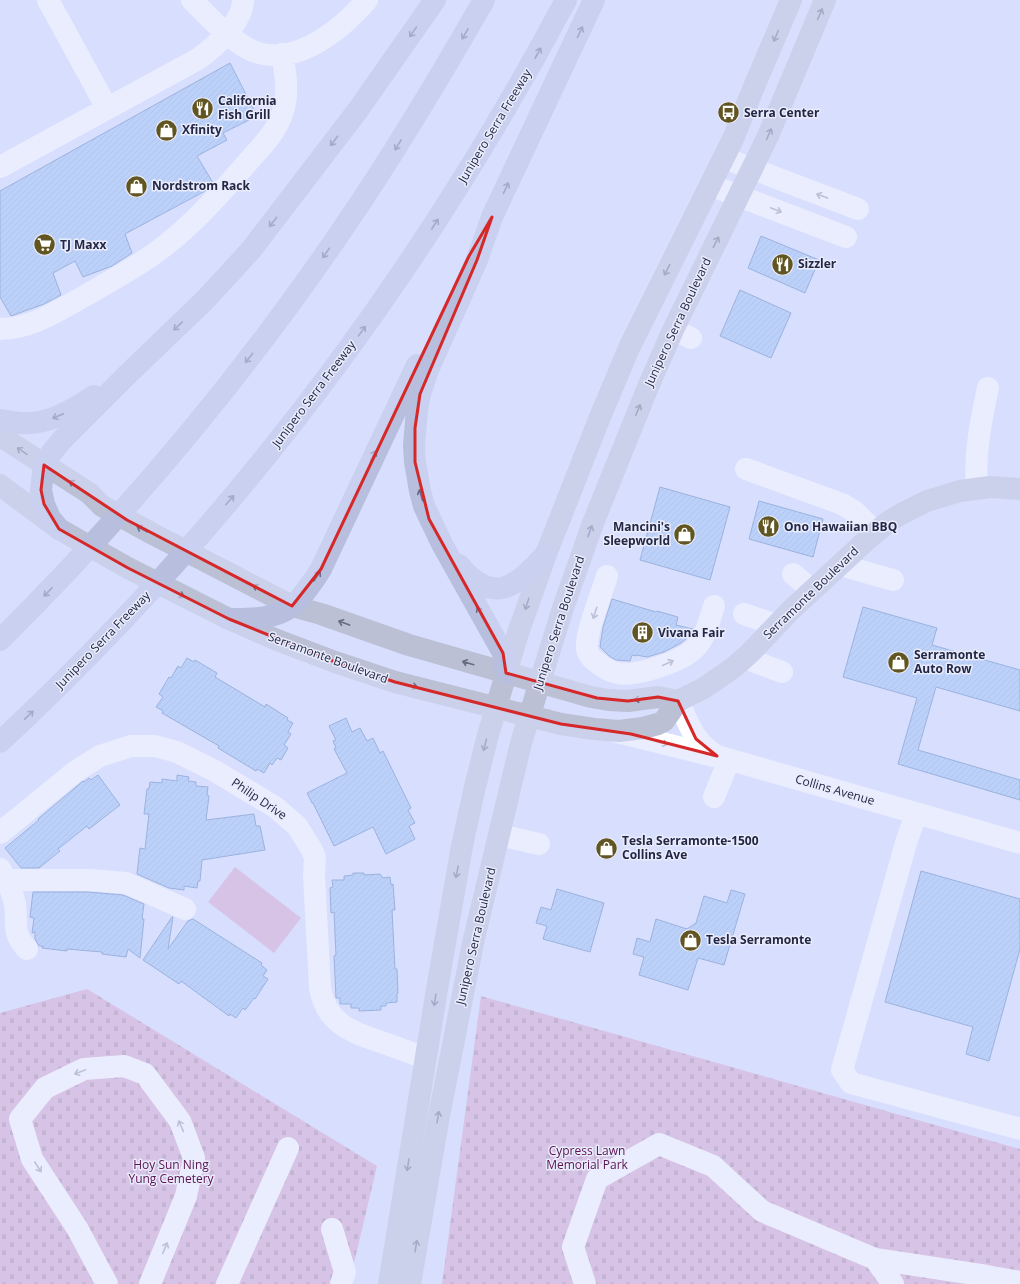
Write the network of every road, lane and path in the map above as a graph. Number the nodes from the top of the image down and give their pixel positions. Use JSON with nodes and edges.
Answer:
{"nodes":[{"id":1,"x":48,"y":0,"type":"edge"},
{"id":2,"x":192,"y":0,"type":"edge"},
{"id":3,"x":243,"y":0,"type":"edge"},
{"id":4,"x":367,"y":0,"type":"edge"},
{"id":5,"x":436,"y":0,"type":"edge"},
{"id":6,"x":484,"y":0,"type":"edge"},
{"id":7,"x":566,"y":0,"type":"edge"},
{"id":8,"x":594,"y":0,"type":"edge"},
{"id":9,"x":791,"y":0,"type":"edge"},
{"id":10,"x":826,"y":0,"type":"edge"},
{"id":11,"x":227,"y":33,"type":"junction"},
{"id":12,"x":282,"y":54,"type":"junction"},
{"id":13,"x":107,"y":108,"type":"junction"},
{"id":14,"x":724,"y":158,"type":"junction"},
{"id":15,"x":0,"y":167,"type":"edge"},
{"id":16,"x":752,"y":169,"type":"junction"},
{"id":17,"x":710,"y":185,"type":"junction"},
{"id":18,"x":739,"y":196,"type":"junction"},
{"id":19,"x":858,"y":209,"type":"dead end"},
{"id":20,"x":492,"y":217,"type":"junction"},
{"id":21,"x":846,"y":237,"type":"dead end"},
{"id":22,"x":0,"y":329,"type":"edge"},
{"id":23,"x":127,"y":375,"type":"junction"},
{"id":24,"x":988,"y":388,"type":"dead end"},
{"id":25,"x":0,"y":420,"type":"edge"},
{"id":26,"x":0,"y":436,"type":"edge"},
{"id":27,"x":44,"y":466,"type":"junction"},
{"id":28,"x":746,"y":469,"type":"dead end"},
{"id":29,"x":0,"y":485,"type":"edge"},
{"id":30,"x":977,"y":488,"type":"junction"},
{"id":31,"x":1020,"y":489,"type":"edge"},
{"id":32,"x":59,"y":529,"type":"junction"},
{"id":33,"x":435,"y":531,"type":"junction"},
{"id":34,"x":875,"y":532,"type":"junction"},
{"id":35,"x":546,"y":554,"type":"junction"},
{"id":36,"x":840,"y":565,"type":"junction"},
{"id":37,"x":577,"y":568,"type":"junction"},
{"id":38,"x":793,"y":574,"type":"dead end"},
{"id":39,"x":893,"y":580,"type":"dead end"},
{"id":40,"x":812,"y":590,"type":"junction"},
{"id":41,"x":292,"y":606,"type":"junction"},
{"id":42,"x":714,"y":606,"type":"dead end"},
{"id":43,"x":744,"y":614,"type":"dead end"},
{"id":44,"x":229,"y":619,"type":"junction"},
{"id":45,"x":776,"y":625,"type":"junction"},
{"id":46,"x":0,"y":640,"type":"edge"},
{"id":47,"x":745,"y":658,"type":"junction"},
{"id":48,"x":782,"y":672,"type":"dead end"},
{"id":49,"x":506,"y":673,"type":"junction"},
{"id":50,"x":539,"y":682,"type":"junction"},
{"id":51,"x":678,"y":701,"type":"junction"},
{"id":52,"x":496,"y":708,"type":"junction"},
{"id":53,"x":529,"y":716,"type":"junction"},
{"id":54,"x":610,"y":730,"type":"junction"},
{"id":55,"x":0,"y":742,"type":"edge"},
{"id":56,"x":723,"y":758,"type":"junction"},
{"id":57,"x":714,"y":797,"type":"dead end"},
{"id":58,"x":916,"y":814,"type":"junction"},
{"id":59,"x":0,"y":833,"type":"edge"},
{"id":60,"x":499,"y":835,"type":"junction"},
{"id":61,"x":539,"y":844,"type":"dead end"},
{"id":62,"x":1020,"y":844,"type":"edge"},
{"id":63,"x":4,"y":875,"type":"edge"},
{"id":64,"x":185,"y":909,"type":"dead end"},
{"id":65,"x":27,"y":948,"type":"dead end"},
{"id":66,"x":425,"y":1058,"type":"junction"},
{"id":67,"x":1020,"y":1129,"type":"edge"},
{"id":68,"x":288,"y":1148,"type":"dead end"},
{"id":69,"x":332,"y":1229,"type":"dead end"},
{"id":70,"x":875,"y":1259,"type":"junction"},
{"id":71,"x":981,"y":1280,"type":"edge"},
{"id":72,"x":1020,"y":1282,"type":"edge"},
{"id":73,"x":108,"y":1284,"type":"edge"},
{"id":74,"x":150,"y":1284,"type":"edge"},
{"id":75,"x":227,"y":1284,"type":"edge"},
{"id":76,"x":341,"y":1284,"type":"edge"},
{"id":77,"x":389,"y":1284,"type":"edge"},
{"id":78,"x":410,"y":1284,"type":"edge"},
{"id":79,"x":585,"y":1284,"type":"edge"},
{"id":80,"x":893,"y":1284,"type":"edge"}],
"edges":[{"from":1,"to":13,"type":"street"},
{"from":2,"to":11,"type":"street"},
{"from":3,"to":11,"type":"street"},
{"from":4,"to":12,"type":"street"},
{"from":5,"to":23,"type":"highway","one_way":true},
{"from":6,"to":46,"type":"highway","one_way":true},
{"from":55,"to":7,"type":"highway","name":"Junipero Serra Freeway","one_way":true},
{"from":20,"to":8,"type":"highway","one_way":true},
{"from":9,"to":14,"type":"main road","one_way":true},
{"from":16,"to":10,"type":"main road","name":"Junipero Serra Boulevard","one_way":true},
{"from":11,"to":12,"type":"street"},
{"from":11,"to":13,"type":"street"},
{"from":12,"to":22,"type":"street"},
{"from":13,"to":15,"type":"street"},
{"from":14,"to":16,"type":"street"},
{"from":14,"to":17,"type":"main road"},
{"from":16,"to":18,"type":"main road","name":"Junipero Serra Boulevard"},
{"from":19,"to":16,"type":"street","one_way":true},
{"from":17,"to":18,"type":"street"},
{"from":17,"to":35,"type":"main road","one_way":true},
{"from":18,"to":21,"type":"street","one_way":true},
{"from":37,"to":18,"type":"main road","name":"Junipero Serra Boulevard","one_way":true},
{"from":33,"to":20,"type":"highway","one_way":true},
{"from":41,"to":20,"type":"highway","one_way":true},
{"from":23,"to":25,"type":"highway","one_way":true},
{"from":23,"to":27,"type":"highway"},
{"from":24,"to":30,"type":"street"},
{"from":27,"to":26,"type":"main road","one_way":true},
{"from":27,"to":32,"type":"highway"},
{"from":41,"to":27,"type":"main road","one_way":true},
{"from":28,"to":34,"type":"street"},
{"from":29,"to":32,"type":"main road","name":"Serramonte Boulevard"},
{"from":30,"to":31,"type":"main road","name":"Serramonte Boulevard"},
{"from":30,"to":34,"type":"main road","name":"Serramonte Boulevard"},
{"from":32,"to":44,"type":"main road","name":"Serramonte Boulevard","one_way":true},
{"from":33,"to":35,"type":"highway"},
{"from":49,"to":33,"type":"highway","one_way":true},
{"from":34,"to":36,"type":"main road","name":"Serramonte Boulevard"},
{"from":35,"to":49,"type":"main road","one_way":true},
{"from":36,"to":39,"type":"street"},
{"from":36,"to":40,"type":"main road","name":"Serramonte Boulevard"},
{"from":37,"to":42,"type":"street","one_way":true},
{"from":37,"to":50,"type":"main road","name":"Junipero Serra Boulevard"},
{"from":38,"to":40,"type":"street"},
{"from":40,"to":45,"type":"main road","name":"Serramonte Boulevard"},
{"from":41,"to":44,"type":"highway"},
{"from":49,"to":41,"type":"main road","one_way":true},
{"from":43,"to":45,"type":"street"},
{"from":44,"to":52,"type":"main road","name":"Serramonte Boulevard","one_way":true},
{"from":45,"to":47,"type":"main road","name":"Serramonte Boulevard"},
{"from":47,"to":48,"type":"street"},
{"from":47,"to":51,"type":"main road","name":"Serramonte Boulevard"},
{"from":49,"to":50,"type":"main road"},
{"from":49,"to":52,"type":"main road"},
{"from":51,"to":50,"type":"main road","one_way":true},
{"from":50,"to":53,"type":"main road","name":"Junipero Serra Boulevard"},
{"from":51,"to":54,"type":"main road","name":"Serramonte Boulevard"},
{"from":51,"to":56,"type":"street","name":"Collins Avenue"},
{"from":52,"to":53,"type":"main road","name":"Serramonte Boulevard"},
{"from":52,"to":66,"type":"main road","one_way":true},
{"from":53,"to":54,"type":"main road","name":"Serramonte Boulevard"},
{"from":53,"to":60,"type":"main road","name":"Junipero Serra Boulevard"},
{"from":54,"to":56,"type":"street","one_way":true},
{"from":56,"to":57,"type":"street"},
{"from":56,"to":58,"type":"street","name":"Collins Avenue"},
{"from":58,"to":62,"type":"street","name":"Collins Avenue"},
{"from":58,"to":67,"type":"street"},
{"from":59,"to":66,"type":"street","name":"Philip Drive"},
{"from":60,"to":61,"type":"street"},
{"from":78,"to":60,"type":"main road","name":"Junipero Serra Boulevard","one_way":true},
{"from":63,"to":64,"type":"street"},
{"from":63,"to":65,"type":"street"},
{"from":66,"to":77,"type":"main road","one_way":true},
{"from":68,"to":75,"type":"street"},
{"from":69,"to":76,"type":"street"},
{"from":70,"to":71,"type":"street"},
{"from":70,"to":79,"type":"street"},
{"from":70,"to":80,"type":"street"},
{"from":71,"to":72,"type":"street"},
{"from":74,"to":73,"type":"street","one_way":true}]}
